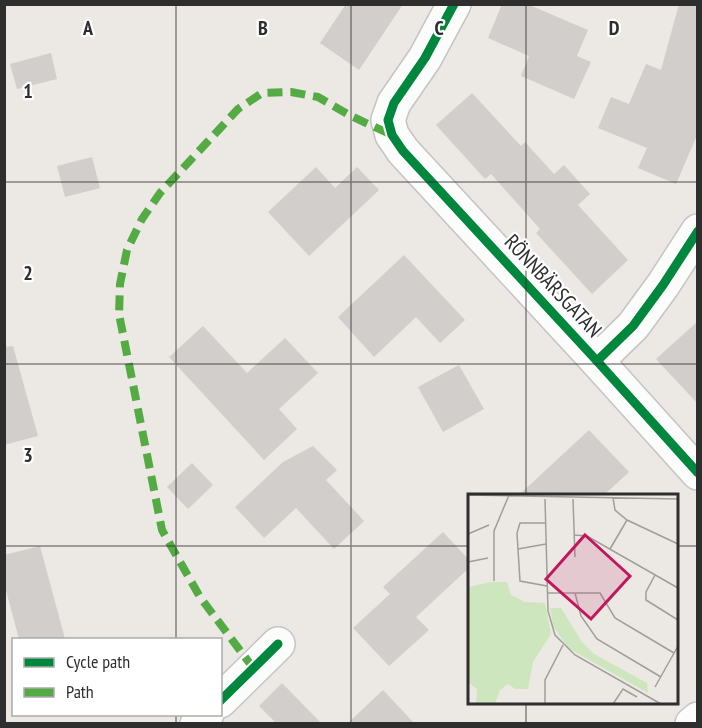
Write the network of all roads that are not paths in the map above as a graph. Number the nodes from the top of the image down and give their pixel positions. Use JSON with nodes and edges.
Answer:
{"nodes":[{"id":1,"x":454,"y":4,"type":"edge"},
{"id":2,"x":698,"y":231,"type":"edge"},
{"id":3,"x":597,"y":361,"type":"junction"},
{"id":4,"x":698,"y":473,"type":"edge"},
{"id":5,"x":278,"y":644,"type":"dead end"},
{"id":6,"x":222,"y":699,"type":"edge"},
{"id":7,"x":698,"y":718,"type":"edge"},
{"id":8,"x":692,"y":723,"type":"edge"}],
"edges":[{"from":1,"to":3,"type":"street","name":"RÖNNBÄRSGATAN"},
{"from":2,"to":3,"type":"street"},
{"from":3,"to":4,"type":"street","name":"RÖNNBÄRSGATAN"},
{"from":5,"to":6,"type":"street"},
{"from":7,"to":8,"type":"street"}]}
